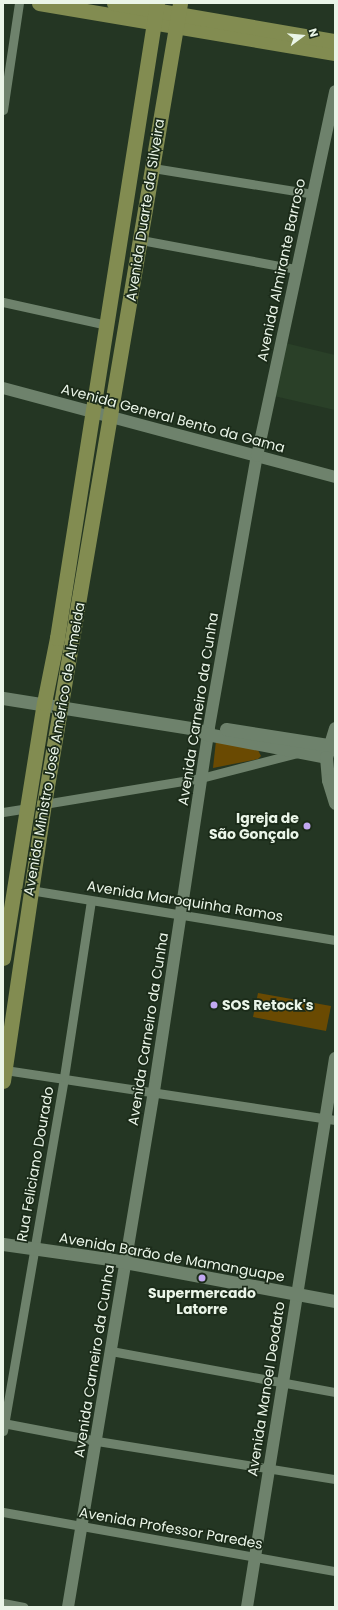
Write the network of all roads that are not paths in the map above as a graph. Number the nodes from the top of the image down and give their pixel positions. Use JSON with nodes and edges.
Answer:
{"nodes":[{"id":1,"x":19,"y":3,"type":"edge"},
{"id":2,"x":40,"y":3,"type":"edge"},
{"id":3,"x":114,"y":3,"type":"edge"},
{"id":4,"x":156,"y":12,"type":"edge"},
{"id":5,"x":178,"y":14,"type":"edge"},
{"id":6,"x":335,"y":41,"type":"edge"},
{"id":7,"x":335,"y":53,"type":"edge"},
{"id":8,"x":335,"y":91,"type":"edge"},
{"id":9,"x":3,"y":110,"type":"edge"},
{"id":10,"x":153,"y":168,"type":"junction"},
{"id":11,"x":313,"y":194,"type":"junction"},
{"id":12,"x":141,"y":240,"type":"junction"},
{"id":13,"x":296,"y":269,"type":"junction"},
{"id":14,"x":3,"y":302,"type":"edge"},
{"id":15,"x":107,"y":325,"type":"junction"},
{"id":16,"x":3,"y":388,"type":"edge"},
{"id":17,"x":93,"y":413,"type":"junction"},
{"id":18,"x":109,"y":417,"type":"junction"},
{"id":19,"x":257,"y":456,"type":"junction"},
{"id":20,"x":335,"y":477,"type":"edge"},
{"id":21,"x":3,"y":698,"type":"edge"},
{"id":22,"x":44,"y":703,"type":"junction"},
{"id":23,"x":62,"y":707,"type":"junction"},
{"id":24,"x":335,"y":728,"type":"edge"},
{"id":25,"x":204,"y":730,"type":"junction"},
{"id":26,"x":327,"y":751,"type":"junction"},
{"id":27,"x":299,"y":753,"type":"junction"},
{"id":28,"x":201,"y":778,"type":"junction"},
{"id":29,"x":335,"y":803,"type":"edge"},
{"id":30,"x":44,"y":804,"type":"junction"},
{"id":31,"x":27,"y":808,"type":"junction"},
{"id":32,"x":3,"y":812,"type":"edge"},
{"id":33,"x":9,"y":889,"type":"edge"},
{"id":34,"x":30,"y":890,"type":"junction"},
{"id":35,"x":91,"y":901,"type":"junction"},
{"id":36,"x":181,"y":914,"type":"junction"},
{"id":37,"x":335,"y":940,"type":"edge"},
{"id":38,"x":3,"y":958,"type":"edge"},
{"id":39,"x":335,"y":1058,"type":"edge"},
{"id":40,"x":4,"y":1076,"type":"edge"},
{"id":41,"x":64,"y":1077,"type":"junction"},
{"id":42,"x":154,"y":1091,"type":"junction"},
{"id":43,"x":330,"y":1119,"type":"edge"},
{"id":44,"x":3,"y":1244,"type":"edge"},
{"id":45,"x":35,"y":1249,"type":"junction"},
{"id":46,"x":125,"y":1263,"type":"junction"},
{"id":47,"x":296,"y":1295,"type":"junction"},
{"id":48,"x":335,"y":1301,"type":"edge"},
{"id":49,"x":111,"y":1351,"type":"junction"},
{"id":50,"x":284,"y":1383,"type":"junction"},
{"id":51,"x":335,"y":1392,"type":"edge"},
{"id":52,"x":3,"y":1426,"type":"edge"},
{"id":53,"x":97,"y":1441,"type":"junction"},
{"id":54,"x":269,"y":1468,"type":"junction"},
{"id":55,"x":335,"y":1479,"type":"edge"},
{"id":56,"x":3,"y":1512,"type":"edge"},
{"id":57,"x":81,"y":1526,"type":"junction"},
{"id":58,"x":255,"y":1557,"type":"junction"},
{"id":59,"x":335,"y":1571,"type":"edge"},
{"id":60,"x":3,"y":1603,"type":"edge"},
{"id":61,"x":24,"y":1607,"type":"edge"},
{"id":62,"x":68,"y":1607,"type":"edge"},
{"id":63,"x":247,"y":1607,"type":"edge"}],
"edges":[{"from":1,"to":9,"type":"street"},
{"from":2,"to":4,"type":"main road"},
{"from":3,"to":4,"type":"main road"},
{"from":4,"to":5,"type":"main road"},
{"from":4,"to":15,"type":"main road","name":"Avenida Duarte da Silveira"},
{"from":5,"to":6,"type":"main road"},
{"from":5,"to":7,"type":"main road"},
{"from":5,"to":10,"type":"main road","name":"Avenida Duarte da Silveira"},
{"from":8,"to":11,"type":"street","name":"Avenida Almirante Barroso"},
{"from":10,"to":11,"type":"street"},
{"from":10,"to":12,"type":"main road","name":"Avenida Duarte da Silveira"},
{"from":11,"to":13,"type":"street","name":"Avenida Almirante Barroso"},
{"from":12,"to":13,"type":"street"},
{"from":12,"to":18,"type":"main road","name":"Avenida Duarte da Silveira"},
{"from":13,"to":19,"type":"street","name":"Avenida Almirante Barroso"},
{"from":14,"to":15,"type":"street"},
{"from":15,"to":17,"type":"main road","name":"Avenida Duarte da Silveira"},
{"from":16,"to":17,"type":"street","name":"Avenida General Bento da Gama"},
{"from":17,"to":18,"type":"street","name":"Avenida General Bento da Gama"},
{"from":17,"to":22,"type":"main road","name":"Avenida Ministro José Américo de Almeida"},
{"from":18,"to":19,"type":"street","name":"Avenida General Bento da Gama"},
{"from":18,"to":23,"type":"main road","name":"Avenida Ministro José Américo de Almeida"},
{"from":19,"to":20,"type":"street","name":"Avenida General Bento da Gama"},
{"from":19,"to":25,"type":"street","name":"Avenida Carneiro da Cunha"},
{"from":21,"to":22,"type":"main road"},
{"from":22,"to":23,"type":"main road"},
{"from":22,"to":31,"type":"main road","name":"Avenida Ministro José Américo de Almeida"},
{"from":23,"to":25,"type":"main road"},
{"from":23,"to":30,"type":"main road","name":"Avenida Ministro José Américo de Almeida"},
{"from":24,"to":26,"type":"main road"},
{"from":25,"to":26,"type":"main road"},
{"from":25,"to":27,"type":"main road"},
{"from":25,"to":28,"type":"street","name":"Avenida Carneiro da Cunha"},
{"from":26,"to":27,"type":"main road"},
{"from":26,"to":29,"type":"main road"},
{"from":27,"to":28,"type":"street"},
{"from":28,"to":30,"type":"street"},
{"from":28,"to":36,"type":"street","name":"Avenida Carneiro da Cunha"},
{"from":30,"to":34,"type":"main road","name":"Avenida Ministro José Américo de Almeida"},
{"from":31,"to":32,"type":"street"},
{"from":31,"to":33,"type":"main road","name":"Avenida Ministro José Américo de Almeida"},
{"from":33,"to":38,"type":"main road","name":"Avenida Ministro José Américo de Almeida"},
{"from":34,"to":35,"type":"street","name":"Avenida Maroquinha Ramos"},
{"from":34,"to":40,"type":"main road","name":"Avenida Ministro José Américo de Almeida"},
{"from":35,"to":36,"type":"street","name":"Avenida Maroquinha Ramos"},
{"from":35,"to":41,"type":"street","name":"Rua Feliciano Dourado"},
{"from":36,"to":37,"type":"street","name":"Avenida Maroquinha Ramos"},
{"from":36,"to":42,"type":"street","name":"Avenida Carneiro da Cunha"},
{"from":39,"to":43,"type":"street","name":"Avenida Manoel Deodato"},
{"from":40,"to":41,"type":"street"},
{"from":41,"to":42,"type":"street"},
{"from":41,"to":45,"type":"street","name":"Rua Feliciano Dourado"},
{"from":42,"to":43,"type":"street"},
{"from":42,"to":46,"type":"street","name":"Avenida Carneiro da Cunha"},
{"from":43,"to":47,"type":"street","name":"Avenida Manoel Deodato"},
{"from":44,"to":45,"type":"main road","name":"Avenida Barão de Mamanguape"},
{"from":45,"to":46,"type":"main road","name":"Avenida Barão de Mamanguape"},
{"from":45,"to":52,"type":"street","name":"Rua Feliciano Dourado"},
{"from":46,"to":47,"type":"main road","name":"Avenida Barão de Mamanguape"},
{"from":46,"to":49,"type":"street","name":"Avenida Carneiro da Cunha"},
{"from":47,"to":48,"type":"main road","name":"Avenida Barão de Mamanguape"},
{"from":47,"to":50,"type":"street","name":"Avenida Manoel Deodato"},
{"from":49,"to":50,"type":"street"},
{"from":49,"to":53,"type":"street","name":"Avenida Carneiro da Cunha"},
{"from":50,"to":51,"type":"street"},
{"from":50,"to":54,"type":"street","name":"Avenida Manoel Deodato"},
{"from":52,"to":53,"type":"street"},
{"from":53,"to":54,"type":"street"},
{"from":53,"to":57,"type":"street","name":"Avenida Carneiro da Cunha"},
{"from":54,"to":55,"type":"street"},
{"from":54,"to":58,"type":"street","name":"Avenida Manoel Deodato"},
{"from":56,"to":57,"type":"street","name":"Avenida Professor Paredes"},
{"from":57,"to":58,"type":"street","name":"Avenida Professor Paredes"},
{"from":57,"to":62,"type":"street","name":"Avenida Carneiro da Cunha"},
{"from":58,"to":59,"type":"street","name":"Avenida Professor Paredes"},
{"from":58,"to":63,"type":"street","name":"Avenida Manoel Deodato"},
{"from":60,"to":61,"type":"street"}]}
